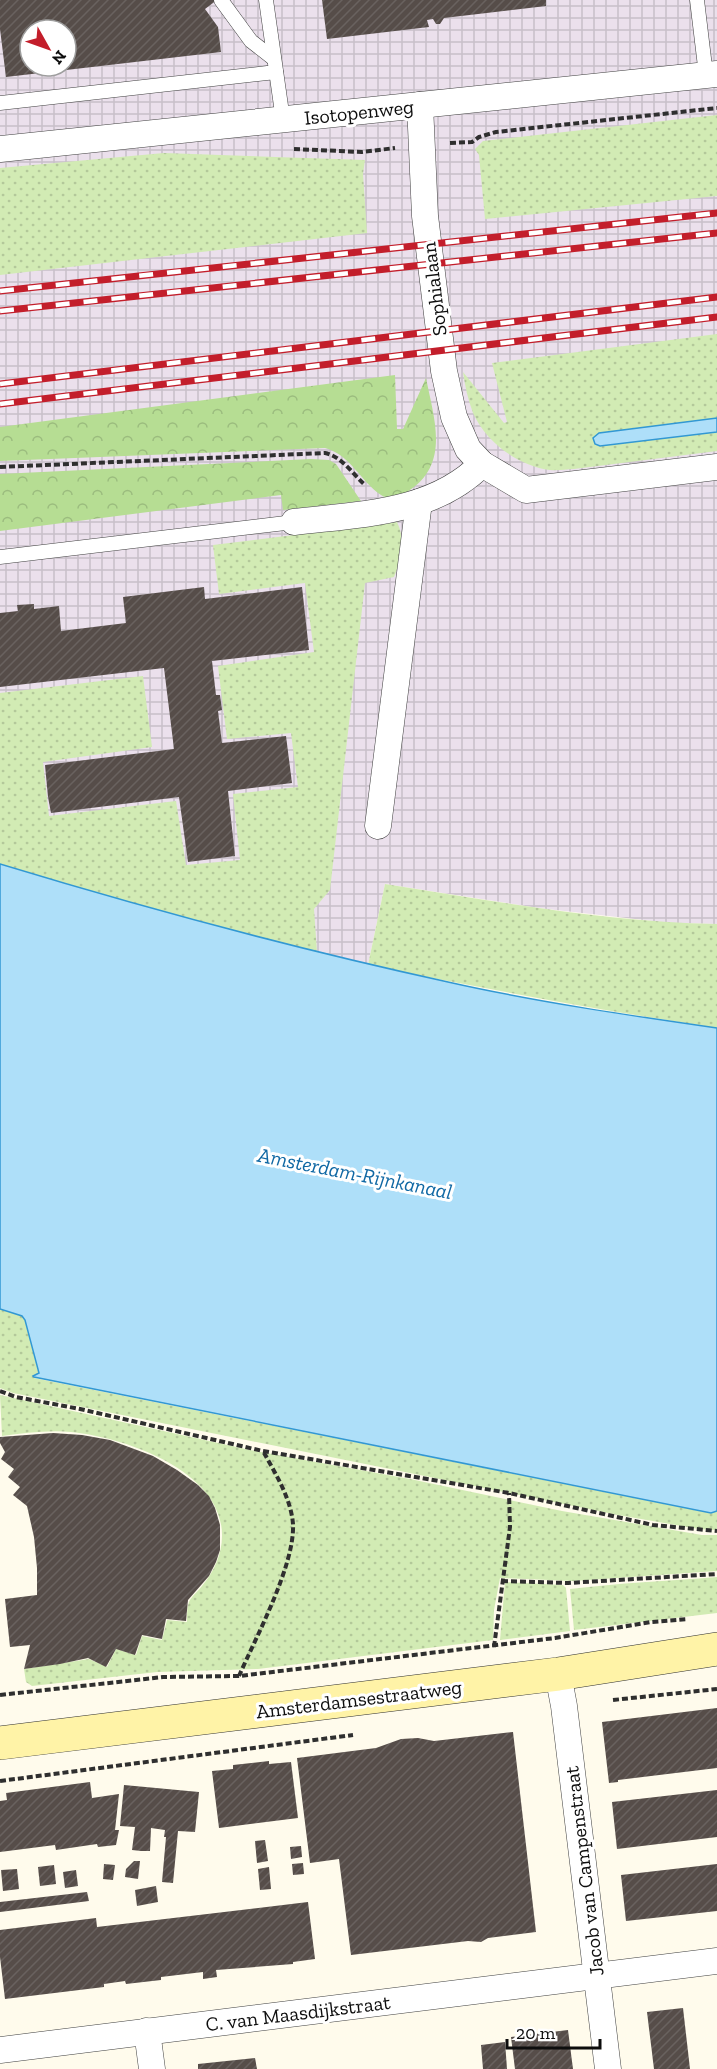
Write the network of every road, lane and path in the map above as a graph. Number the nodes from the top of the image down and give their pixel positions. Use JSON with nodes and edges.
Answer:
{"nodes":[{"id":1,"x":221,"y":0,"type":"edge"},
{"id":2,"x":266,"y":0,"type":"edge"},
{"id":3,"x":697,"y":0,"type":"edge"},
{"id":4,"x":275,"y":65,"type":"junction"},
{"id":5,"x":712,"y":74,"type":"edge"},
{"id":6,"x":0,"y":103,"type":"edge"},
{"id":7,"x":420,"y":105,"type":"junction"},
{"id":8,"x":717,"y":108,"type":"edge"},
{"id":9,"x":283,"y":120,"type":"junction"},
{"id":10,"x":422,"y":146,"type":"junction"},
{"id":11,"x":284,"y":148,"type":"dead end"},
{"id":12,"x":0,"y":149,"type":"edge"},
{"id":13,"x":482,"y":464,"type":"junction"},
{"id":14,"x":717,"y":466,"type":"edge"},
{"id":15,"x":0,"y":467,"type":"edge"},
{"id":16,"x":419,"y":502,"type":"junction"},
{"id":17,"x":391,"y":510,"type":"junction"},
{"id":18,"x":294,"y":522,"type":"joint"},
{"id":19,"x":0,"y":557,"type":"edge"},
{"id":20,"x":378,"y":826,"type":"dead end"},
{"id":21,"x":0,"y":1391,"type":"edge"},
{"id":22,"x":263,"y":1451,"type":"junction"},
{"id":23,"x":509,"y":1493,"type":"junction"},
{"id":24,"x":717,"y":1531,"type":"edge"},
{"id":25,"x":717,"y":1574,"type":"edge"},
{"id":26,"x":502,"y":1581,"type":"junction"},
{"id":27,"x":651,"y":1622,"type":"dead end"},
{"id":28,"x":494,"y":1645,"type":"junction"},
{"id":29,"x":717,"y":1649,"type":"edge"},
{"id":30,"x":558,"y":1674,"type":"junction"},
{"id":31,"x":239,"y":1676,"type":"junction"},
{"id":32,"x":717,"y":1689,"type":"edge"},
{"id":33,"x":0,"y":1695,"type":"edge"},
{"id":34,"x":611,"y":1701,"type":"dead end"},
{"id":35,"x":361,"y":1734,"type":"dead end"},
{"id":36,"x":0,"y":1743,"type":"edge"},
{"id":37,"x":0,"y":1780,"type":"edge"},
{"id":38,"x":717,"y":1961,"type":"edge"},
{"id":39,"x":597,"y":1977,"type":"junction"},
{"id":40,"x":147,"y":2031,"type":"junction"},
{"id":41,"x":0,"y":2050,"type":"edge"},
{"id":42,"x":152,"y":2069,"type":"edge"},
{"id":43,"x":608,"y":2069,"type":"edge"}],
"edges":[{"from":1,"to":4,"type":"lane"},
{"from":2,"to":4,"type":"lane"},
{"from":3,"to":5,"type":"lane"},
{"from":4,"to":6,"type":"lane"},
{"from":4,"to":9,"type":"lane"},
{"from":5,"to":7,"type":"street","name":"Isotopenweg"},
{"from":7,"to":9,"type":"street","name":"Isotopenweg"},
{"from":7,"to":10,"type":"street","name":"Sophialaan"},
{"from":8,"to":10,"type":"path"},
{"from":9,"to":12,"type":"street","name":"Isotopenweg"},
{"from":10,"to":11,"type":"path"},
{"from":10,"to":13,"type":"street","name":"Sophialaan"},
{"from":13,"to":14,"type":"street","name":"Sophialaan"},
{"from":13,"to":16,"type":"street"},
{"from":15,"to":17,"type":"path"},
{"from":16,"to":17,"type":"street"},
{"from":16,"to":20,"type":"street"},
{"from":17,"to":18,"type":"street"},
{"from":18,"to":19,"type":"lane"},
{"from":21,"to":22,"type":"path"},
{"from":22,"to":23,"type":"path"},
{"from":22,"to":31,"type":"path"},
{"from":23,"to":24,"type":"path"},
{"from":23,"to":26,"type":"path"},
{"from":25,"to":26,"type":"path"},
{"from":26,"to":28,"type":"path"},
{"from":27,"to":28,"type":"path","name":"Amsterdamsestraatweg"},
{"from":28,"to":31,"type":"path","name":"Amsterdamsestraatweg"},
{"from":29,"to":30,"type":"main road","name":"Amsterdamsestraatweg"},
{"from":30,"to":36,"type":"main road","name":"Amsterdamsestraatweg"},
{"from":30,"to":39,"type":"street","name":"Jacob van Campenstraat"},
{"from":31,"to":33,"type":"path","name":"Amsterdamsestraatweg"},
{"from":32,"to":34,"type":"path"},
{"from":35,"to":37,"type":"path","name":"Amsterdamsestraatweg"},
{"from":38,"to":39,"type":"street","name":"C. van Maasdijkstraat"},
{"from":39,"to":40,"type":"street","name":"C. van Maasdijkstraat"},
{"from":39,"to":43,"type":"street","name":"Jacob van Campenstraat"},
{"from":40,"to":41,"type":"street","name":"C. van Maasdijkstraat"},
{"from":40,"to":42,"type":"street"}]}
